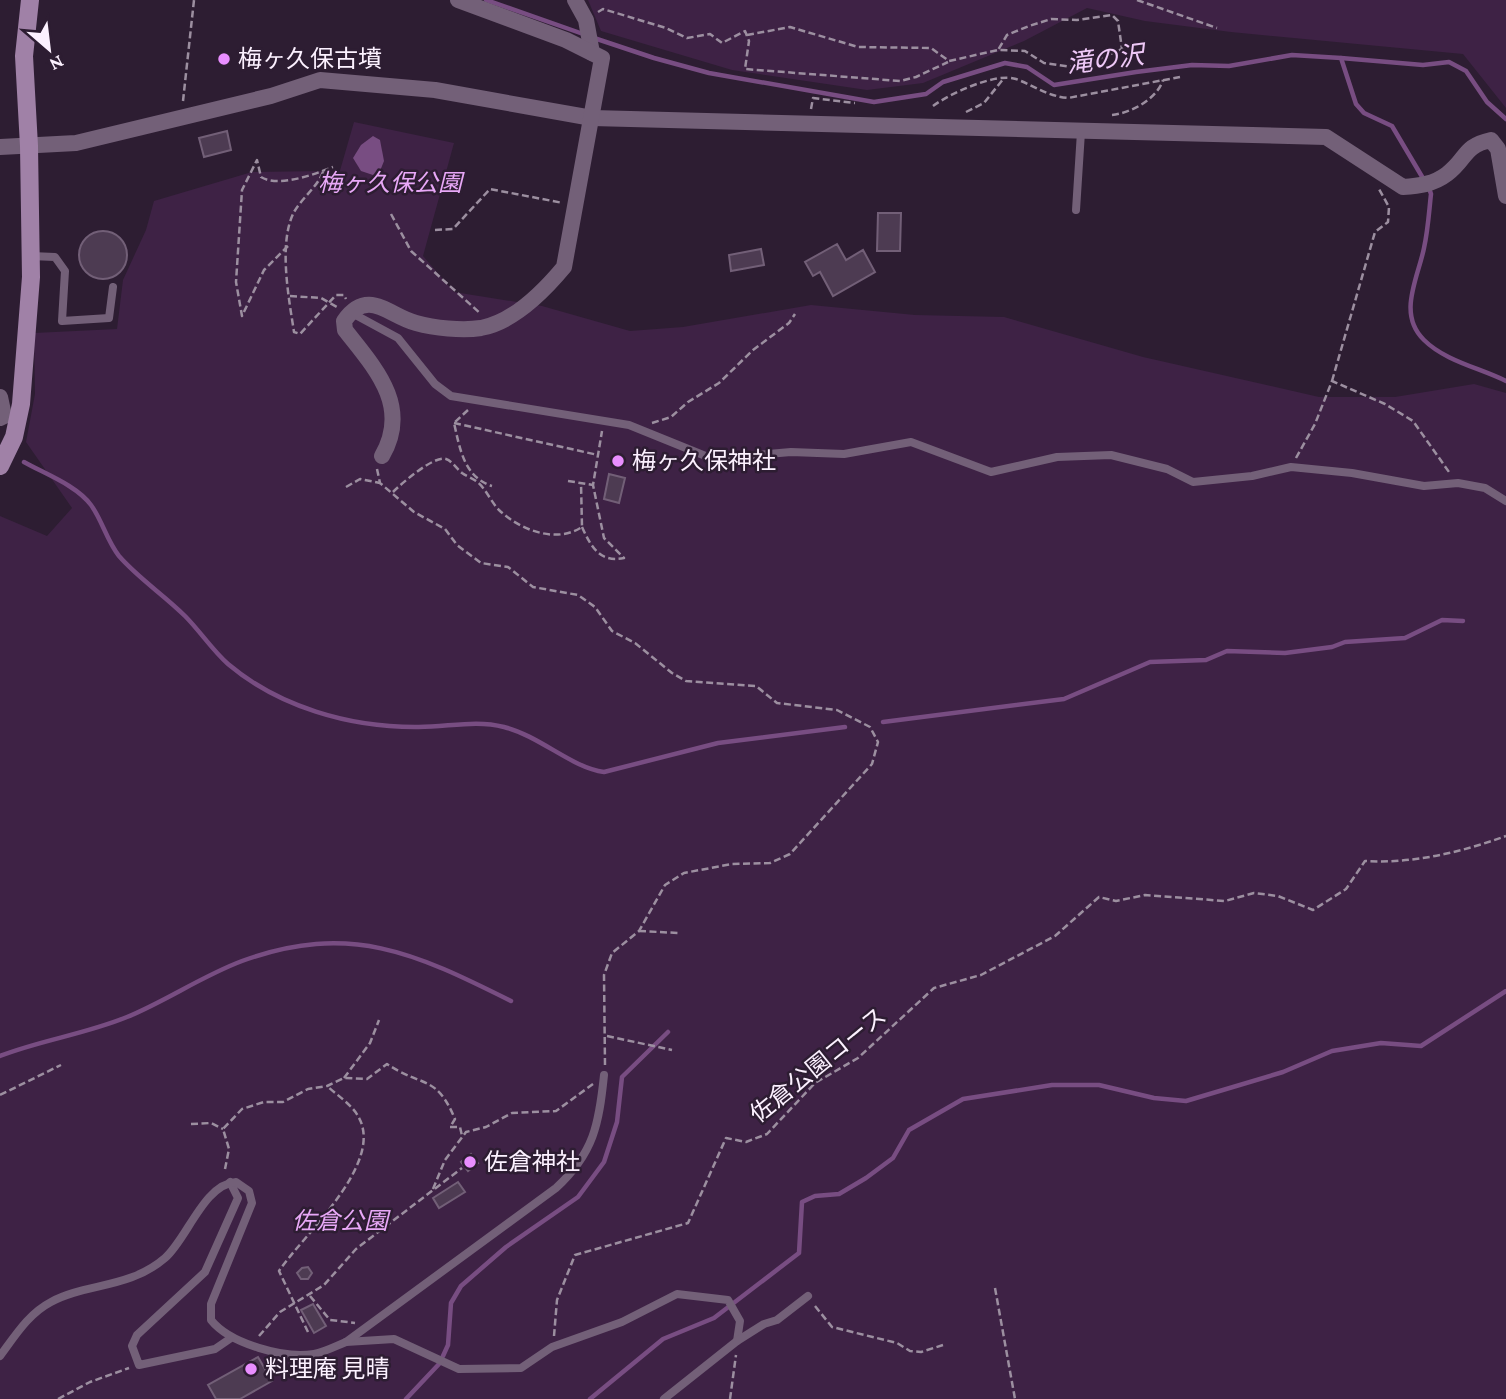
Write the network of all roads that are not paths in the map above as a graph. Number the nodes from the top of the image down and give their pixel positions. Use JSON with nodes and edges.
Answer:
{"nodes":[{"id":1,"x":30,"y":0,"type":"edge"},
{"id":2,"x":458,"y":0,"type":"edge"},
{"id":3,"x":576,"y":0,"type":"edge"},
{"id":4,"x":591,"y":49,"type":"junction"},
{"id":5,"x":592,"y":118,"type":"junction"},
{"id":6,"x":1081,"y":132,"type":"junction"},
{"id":7,"x":29,"y":146,"type":"junction"},
{"id":8,"x":0,"y":147,"type":"edge"},
{"id":9,"x":1506,"y":196,"type":"edge"},
{"id":10,"x":1076,"y":210,"type":"dead end"},
{"id":11,"x":30,"y":256,"type":"junction"},
{"id":12,"x":113,"y":287,"type":"dead end"},
{"id":13,"x":350,"y":312,"type":"junction"},
{"id":14,"x":0,"y":397,"type":"edge"},
{"id":15,"x":0,"y":418,"type":"edge"},
{"id":16,"x":382,"y":456,"type":"road end"},
{"id":17,"x":2,"y":458,"type":"edge"},
{"id":18,"x":1506,"y":501,"type":"edge"},
{"id":19,"x":604,"y":1075,"type":"road end"},
{"id":20,"x":230,"y":1182,"type":"junction"},
{"id":21,"x":808,"y":1296,"type":"road end"},
{"id":22,"x":231,"y":1338,"type":"junction"},
{"id":23,"x":737,"y":1341,"type":"junction"},
{"id":24,"x":346,"y":1342,"type":"junction"},
{"id":25,"x":0,"y":1356,"type":"edge"},
{"id":26,"x":664,"y":1399,"type":"edge"}],
"edges":[{"from":1,"to":7,"type":"street"},
{"from":2,"to":4,"type":"street"},
{"from":3,"to":4,"type":"street"},
{"from":4,"to":5,"type":"street"},
{"from":5,"to":6,"type":"street"},
{"from":5,"to":7,"type":"street"},
{"from":5,"to":13,"type":"street"},
{"from":6,"to":9,"type":"street"},
{"from":6,"to":10,"type":"lane"},
{"from":7,"to":8,"type":"street"},
{"from":7,"to":11,"type":"street"},
{"from":11,"to":12,"type":"lane"},
{"from":11,"to":17,"type":"street"},
{"from":13,"to":16,"type":"street"},
{"from":13,"to":18,"type":"lane"},
{"from":14,"to":15,"type":"street"},
{"from":19,"to":24,"type":"lane"},
{"from":20,"to":22,"type":"lane"},
{"from":20,"to":22,"type":"lane"},
{"from":20,"to":25,"type":"lane"},
{"from":21,"to":23,"type":"lane"},
{"from":22,"to":24,"type":"lane"},
{"from":23,"to":24,"type":"lane"},
{"from":23,"to":26,"type":"lane"}]}
